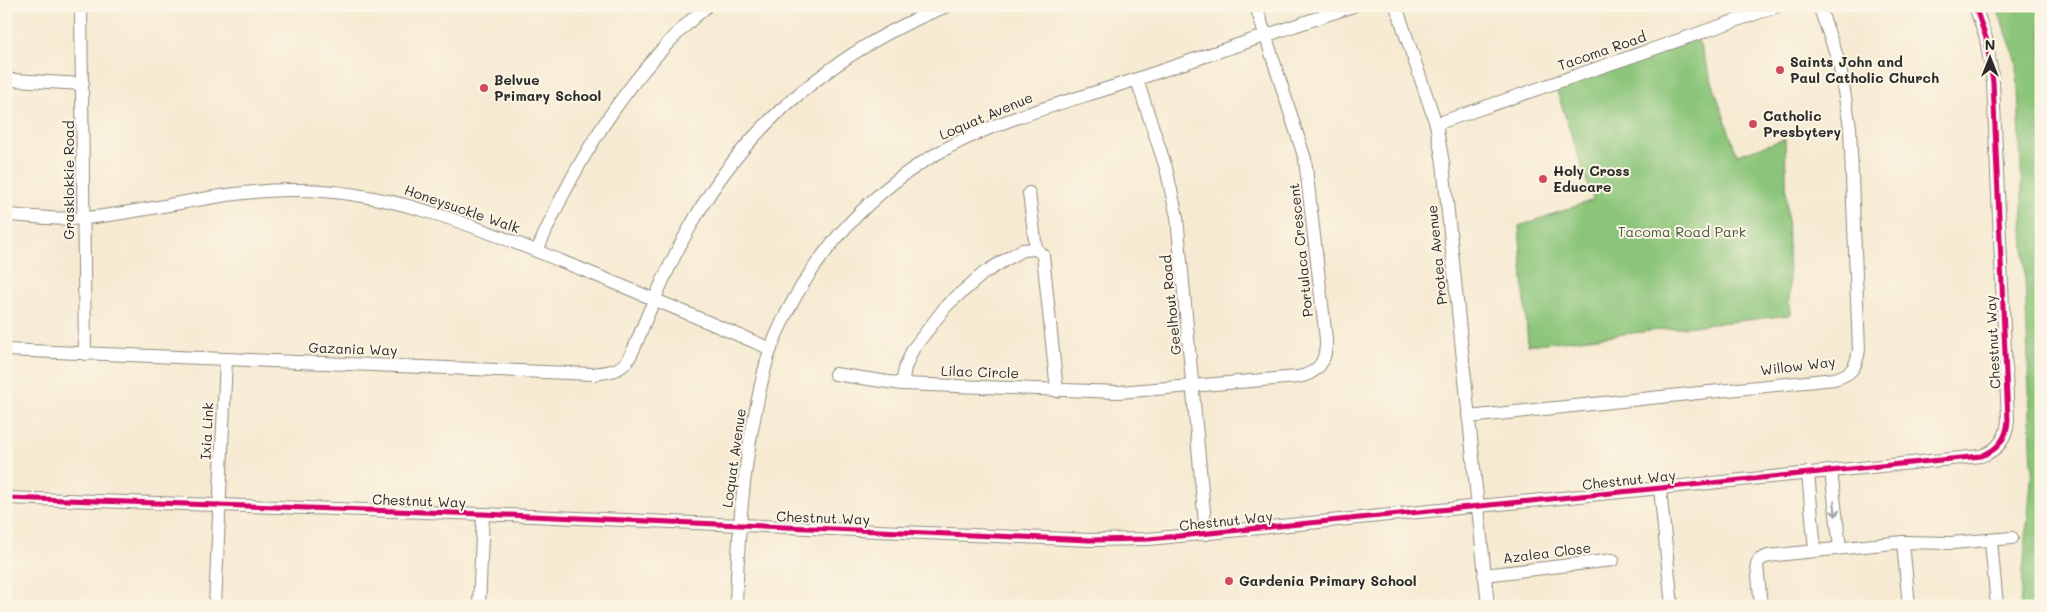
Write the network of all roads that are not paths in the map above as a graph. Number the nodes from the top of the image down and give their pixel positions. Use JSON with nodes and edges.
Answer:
{"nodes":[{"id":1,"x":81,"y":6,"type":"edge"},
{"id":2,"x":707,"y":6,"type":"edge"},
{"id":3,"x":947,"y":6,"type":"edge"},
{"id":4,"x":1256,"y":6,"type":"edge"},
{"id":5,"x":1353,"y":6,"type":"edge"},
{"id":6,"x":1396,"y":6,"type":"edge"},
{"id":7,"x":1778,"y":6,"type":"edge"},
{"id":8,"x":1819,"y":6,"type":"edge"},
{"id":9,"x":1975,"y":6,"type":"edge"},
{"id":10,"x":1266,"y":35,"type":"junction"},
{"id":11,"x":13,"y":80,"type":"dead end"},
{"id":12,"x":1137,"y":80,"type":"junction"},
{"id":13,"x":83,"y":84,"type":"junction"},
{"id":14,"x":1436,"y":124,"type":"junction"},
{"id":15,"x":1029,"y":193,"type":"dead end"},
{"id":16,"x":6,"y":215,"type":"edge"},
{"id":17,"x":84,"y":219,"type":"junction"},
{"id":18,"x":1036,"y":249,"type":"junction"},
{"id":19,"x":536,"y":251,"type":"junction"},
{"id":20,"x":654,"y":299,"type":"junction"},
{"id":21,"x":771,"y":349,"type":"junction"},
{"id":22,"x":6,"y":350,"type":"edge"},
{"id":23,"x":86,"y":354,"type":"junction"},
{"id":24,"x":226,"y":359,"type":"junction"},
{"id":25,"x":835,"y":374,"type":"dead end"},
{"id":26,"x":902,"y":384,"type":"junction"},
{"id":27,"x":1194,"y":387,"type":"junction"},
{"id":28,"x":1057,"y":391,"type":"junction"},
{"id":29,"x":1468,"y":417,"type":"junction"},
{"id":30,"x":1831,"y":471,"type":"junction"},
{"id":31,"x":1808,"y":473,"type":"junction"},
{"id":32,"x":1660,"y":488,"type":"junction"},
{"id":33,"x":6,"y":498,"type":"edge"},
{"id":34,"x":219,"y":504,"type":"junction"},
{"id":35,"x":1478,"y":507,"type":"junction"},
{"id":36,"x":483,"y":514,"type":"junction"},
{"id":37,"x":740,"y":526,"type":"junction"},
{"id":38,"x":1206,"y":534,"type":"junction"},
{"id":39,"x":2012,"y":538,"type":"dead end"},
{"id":40,"x":1991,"y":540,"type":"junction"},
{"id":41,"x":1903,"y":542,"type":"junction"},
{"id":42,"x":1840,"y":548,"type":"junction"},
{"id":43,"x":1815,"y":550,"type":"junction"},
{"id":44,"x":1613,"y":560,"type":"dead end"},
{"id":45,"x":1484,"y":576,"type":"junction"},
{"id":46,"x":215,"y":606,"type":"edge"},
{"id":47,"x":479,"y":606,"type":"edge"},
{"id":48,"x":736,"y":606,"type":"edge"},
{"id":49,"x":1488,"y":606,"type":"edge"},
{"id":50,"x":1672,"y":606,"type":"edge"},
{"id":51,"x":1761,"y":606,"type":"edge"},
{"id":52,"x":1910,"y":606,"type":"edge"},
{"id":53,"x":1998,"y":606,"type":"edge"}],
"edges":[{"from":1,"to":13,"type":"street","name":"Grasklokkie Road"},
{"from":2,"to":19,"type":"street"},
{"from":3,"to":20,"type":"street","name":"Gazania Way"},
{"from":4,"to":10,"type":"street","name":"Portulaca Crescent"},
{"from":5,"to":10,"type":"street","name":"Loquat Avenue"},
{"from":6,"to":14,"type":"street","name":"Protea Avenue"},
{"from":7,"to":14,"type":"street","name":"Tacoma Road"},
{"from":8,"to":29,"type":"street","name":"Willow Way"},
{"from":9,"to":30,"type":"street","name":"Chestnut Way"},
{"from":10,"to":12,"type":"street","name":"Loquat Avenue"},
{"from":10,"to":27,"type":"street","name":"Portulaca Crescent"},
{"from":11,"to":13,"type":"street"},
{"from":12,"to":21,"type":"street","name":"Loquat Avenue"},
{"from":12,"to":27,"type":"street","name":"Geelhout Road"},
{"from":13,"to":17,"type":"street","name":"Grasklokkie Road"},
{"from":14,"to":29,"type":"street","name":"Protea Avenue"},
{"from":15,"to":18,"type":"street"},
{"from":16,"to":17,"type":"street","name":"Honeysuckle Walk"},
{"from":17,"to":19,"type":"street","name":"Honeysuckle Walk"},
{"from":17,"to":23,"type":"street","name":"Grasklokkie Road"},
{"from":18,"to":26,"type":"street"},
{"from":18,"to":28,"type":"street"},
{"from":19,"to":20,"type":"street","name":"Honeysuckle Walk"},
{"from":20,"to":21,"type":"street","name":"Honeysuckle Walk"},
{"from":20,"to":24,"type":"street","name":"Gazania Way"},
{"from":21,"to":37,"type":"street","name":"Loquat Avenue"},
{"from":22,"to":23,"type":"street","name":"Gazania Way"},
{"from":23,"to":24,"type":"street","name":"Gazania Way"},
{"from":24,"to":34,"type":"street","name":"Ixia Link"},
{"from":25,"to":26,"type":"street","name":"Lilac Circle"},
{"from":26,"to":28,"type":"street","name":"Lilac Circle"},
{"from":27,"to":28,"type":"street","name":"Lilac Circle"},
{"from":27,"to":38,"type":"street","name":"Geelhout Road"},
{"from":29,"to":35,"type":"street","name":"Protea Avenue"},
{"from":30,"to":31,"type":"street","name":"Chestnut Way"},
{"from":30,"to":42,"type":"street","one_way":true},
{"from":31,"to":32,"type":"street","name":"Chestnut Way"},
{"from":31,"to":43,"type":"street"},
{"from":32,"to":35,"type":"street","name":"Chestnut Way"},
{"from":32,"to":50,"type":"street"},
{"from":33,"to":34,"type":"street","name":"Chestnut Way"},
{"from":34,"to":36,"type":"street","name":"Chestnut Way"},
{"from":34,"to":46,"type":"street","name":"Ixia Link"},
{"from":35,"to":38,"type":"street","name":"Chestnut Way"},
{"from":35,"to":45,"type":"street","name":"Protea Avenue"},
{"from":36,"to":37,"type":"street","name":"Chestnut Way"},
{"from":36,"to":47,"type":"street"},
{"from":37,"to":38,"type":"street","name":"Chestnut Way"},
{"from":37,"to":48,"type":"street","name":"Loquat Avenue"},
{"from":39,"to":40,"type":"street"},
{"from":40,"to":41,"type":"street"},
{"from":40,"to":53,"type":"street"},
{"from":41,"to":42,"type":"street"},
{"from":41,"to":52,"type":"street"},
{"from":42,"to":43,"type":"street"},
{"from":43,"to":51,"type":"street"},
{"from":44,"to":45,"type":"street","name":"Azalea Close"},
{"from":45,"to":49,"type":"street","name":"Protea Avenue"}]}
